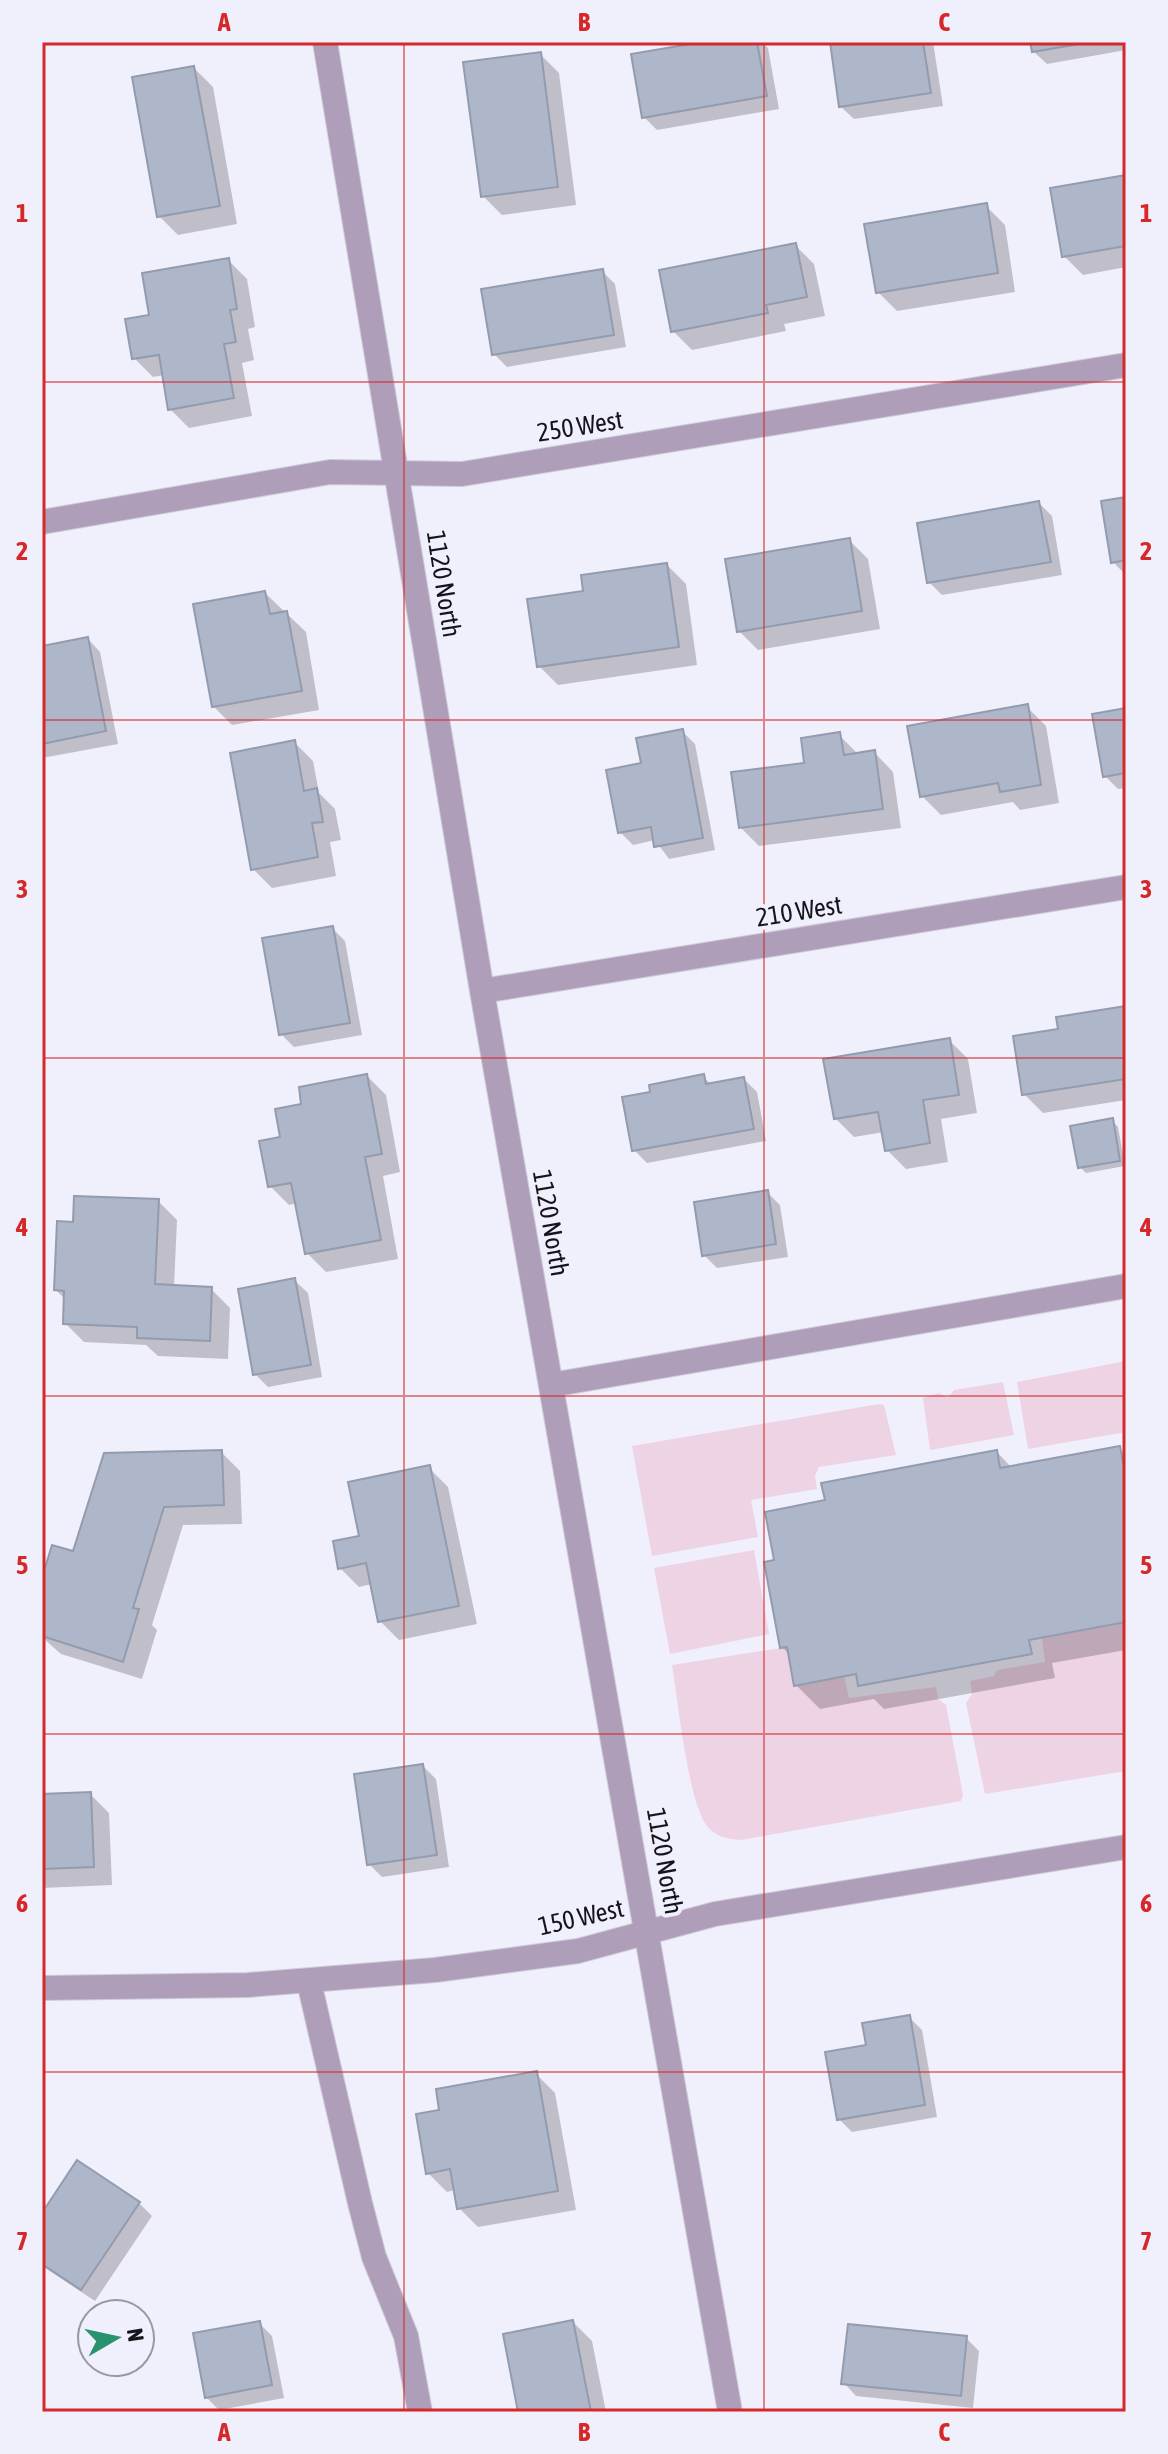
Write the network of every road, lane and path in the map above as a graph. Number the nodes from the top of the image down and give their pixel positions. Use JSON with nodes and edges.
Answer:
{"nodes":[{"id":1,"x":325,"y":42,"type":"edge"},
{"id":2,"x":1126,"y":365,"type":"edge"},
{"id":3,"x":397,"y":473,"type":"junction"},
{"id":4,"x":42,"y":522,"type":"edge"},
{"id":5,"x":1126,"y":887,"type":"edge"},
{"id":6,"x":482,"y":991,"type":"junction"},
{"id":7,"x":1126,"y":1286,"type":"edge"},
{"id":8,"x":551,"y":1385,"type":"junction"},
{"id":9,"x":1126,"y":1847,"type":"edge"},
{"id":10,"x":649,"y":1931,"type":"junction"},
{"id":11,"x":309,"y":1982,"type":"junction"},
{"id":12,"x":42,"y":1988,"type":"edge"},
{"id":13,"x":420,"y":2412,"type":"edge"},
{"id":14,"x":730,"y":2412,"type":"edge"}],
"edges":[{"from":1,"to":3,"type":"street","name":"1120 North"},
{"from":2,"to":3,"type":"street","name":"250 West"},
{"from":3,"to":4,"type":"street","name":"250 West"},
{"from":3,"to":6,"type":"street","name":"1120 North"},
{"from":5,"to":6,"type":"street","name":"210 West"},
{"from":6,"to":8,"type":"street","name":"1120 North"},
{"from":7,"to":8,"type":"street"},
{"from":8,"to":10,"type":"street","name":"1120 North"},
{"from":9,"to":10,"type":"street","name":"150 West"},
{"from":10,"to":11,"type":"street","name":"150 West"},
{"from":10,"to":14,"type":"street","name":"1120 North"},
{"from":11,"to":12,"type":"street","name":"150 West"},
{"from":11,"to":13,"type":"street"}]}
